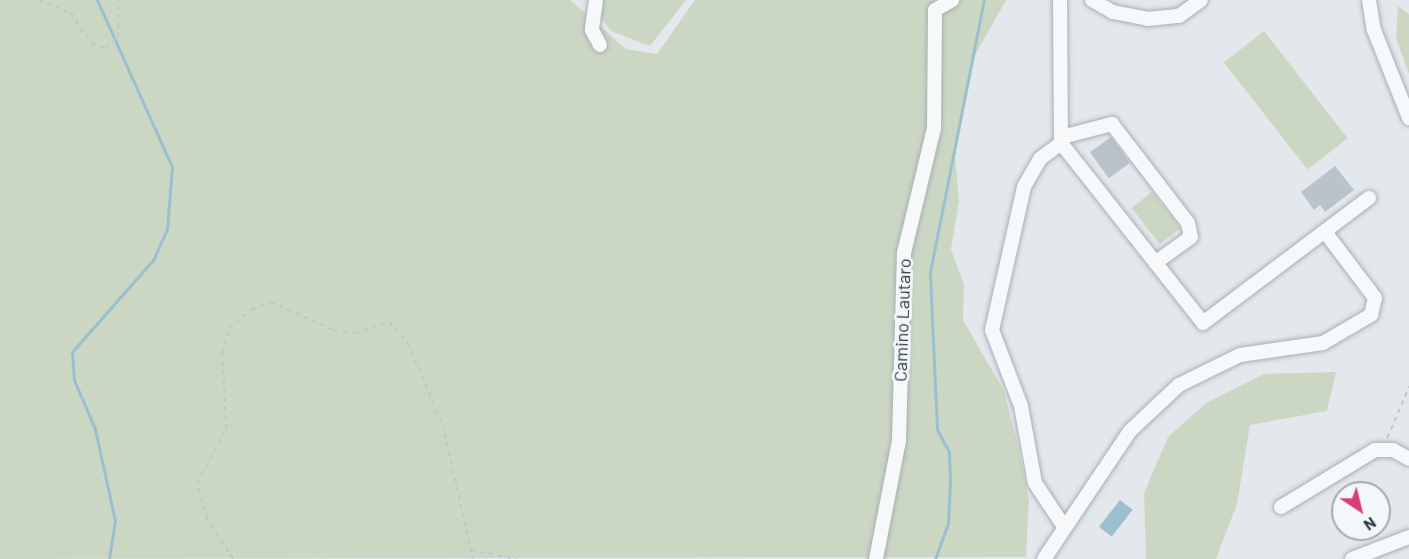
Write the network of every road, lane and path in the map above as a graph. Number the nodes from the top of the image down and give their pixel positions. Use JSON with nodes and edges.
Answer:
{"nodes":[{"id":1,"x":39,"y":0,"type":"edge"},
{"id":2,"x":118,"y":0,"type":"edge"},
{"id":3,"x":596,"y":0,"type":"edge"},
{"id":4,"x":952,"y":0,"type":"edge"},
{"id":5,"x":1060,"y":0,"type":"edge"},
{"id":6,"x":1092,"y":0,"type":"edge"},
{"id":7,"x":1201,"y":0,"type":"edge"},
{"id":8,"x":1369,"y":0,"type":"edge"},
{"id":9,"x":600,"y":45,"type":"dead end"},
{"id":10,"x":1409,"y":118,"type":"edge"},
{"id":11,"x":1061,"y":140,"type":"junction"},
{"id":12,"x":1370,"y":198,"type":"dead end"},
{"id":13,"x":1325,"y":232,"type":"junction"},
{"id":14,"x":1155,"y":263,"type":"junction"},
{"id":15,"x":1409,"y":387,"type":"edge"},
{"id":16,"x":1384,"y":449,"type":"junction"},
{"id":17,"x":1409,"y":459,"type":"edge"},
{"id":18,"x":1281,"y":507,"type":"dead end"},
{"id":19,"x":1063,"y":525,"type":"junction"},
{"id":20,"x":1409,"y":537,"type":"edge"},
{"id":21,"x":470,"y":550,"type":"junction"},
{"id":22,"x":233,"y":559,"type":"edge"},
{"id":23,"x":473,"y":559,"type":"edge"},
{"id":24,"x":516,"y":559,"type":"edge"},
{"id":25,"x":876,"y":559,"type":"edge"},
{"id":26,"x":1044,"y":559,"type":"edge"},
{"id":27,"x":1352,"y":559,"type":"edge"}],
"edges":[{"from":1,"to":2,"type":"path"},
{"from":3,"to":9,"type":"street"},
{"from":4,"to":25,"type":"street","name":"Camino Lautaro"},
{"from":5,"to":11,"type":"street"},
{"from":6,"to":7,"type":"street"},
{"from":8,"to":10,"type":"street"},
{"from":11,"to":14,"type":"street"},
{"from":11,"to":14,"type":"street"},
{"from":11,"to":19,"type":"street"},
{"from":12,"to":13,"type":"street"},
{"from":13,"to":14,"type":"street"},
{"from":13,"to":19,"type":"street"},
{"from":15,"to":16,"type":"path"},
{"from":16,"to":17,"type":"street"},
{"from":16,"to":18,"type":"street"},
{"from":19,"to":26,"type":"street"},
{"from":20,"to":27,"type":"street"},
{"from":21,"to":22,"type":"path"},
{"from":21,"to":23,"type":"path"},
{"from":21,"to":24,"type":"path"}]}
